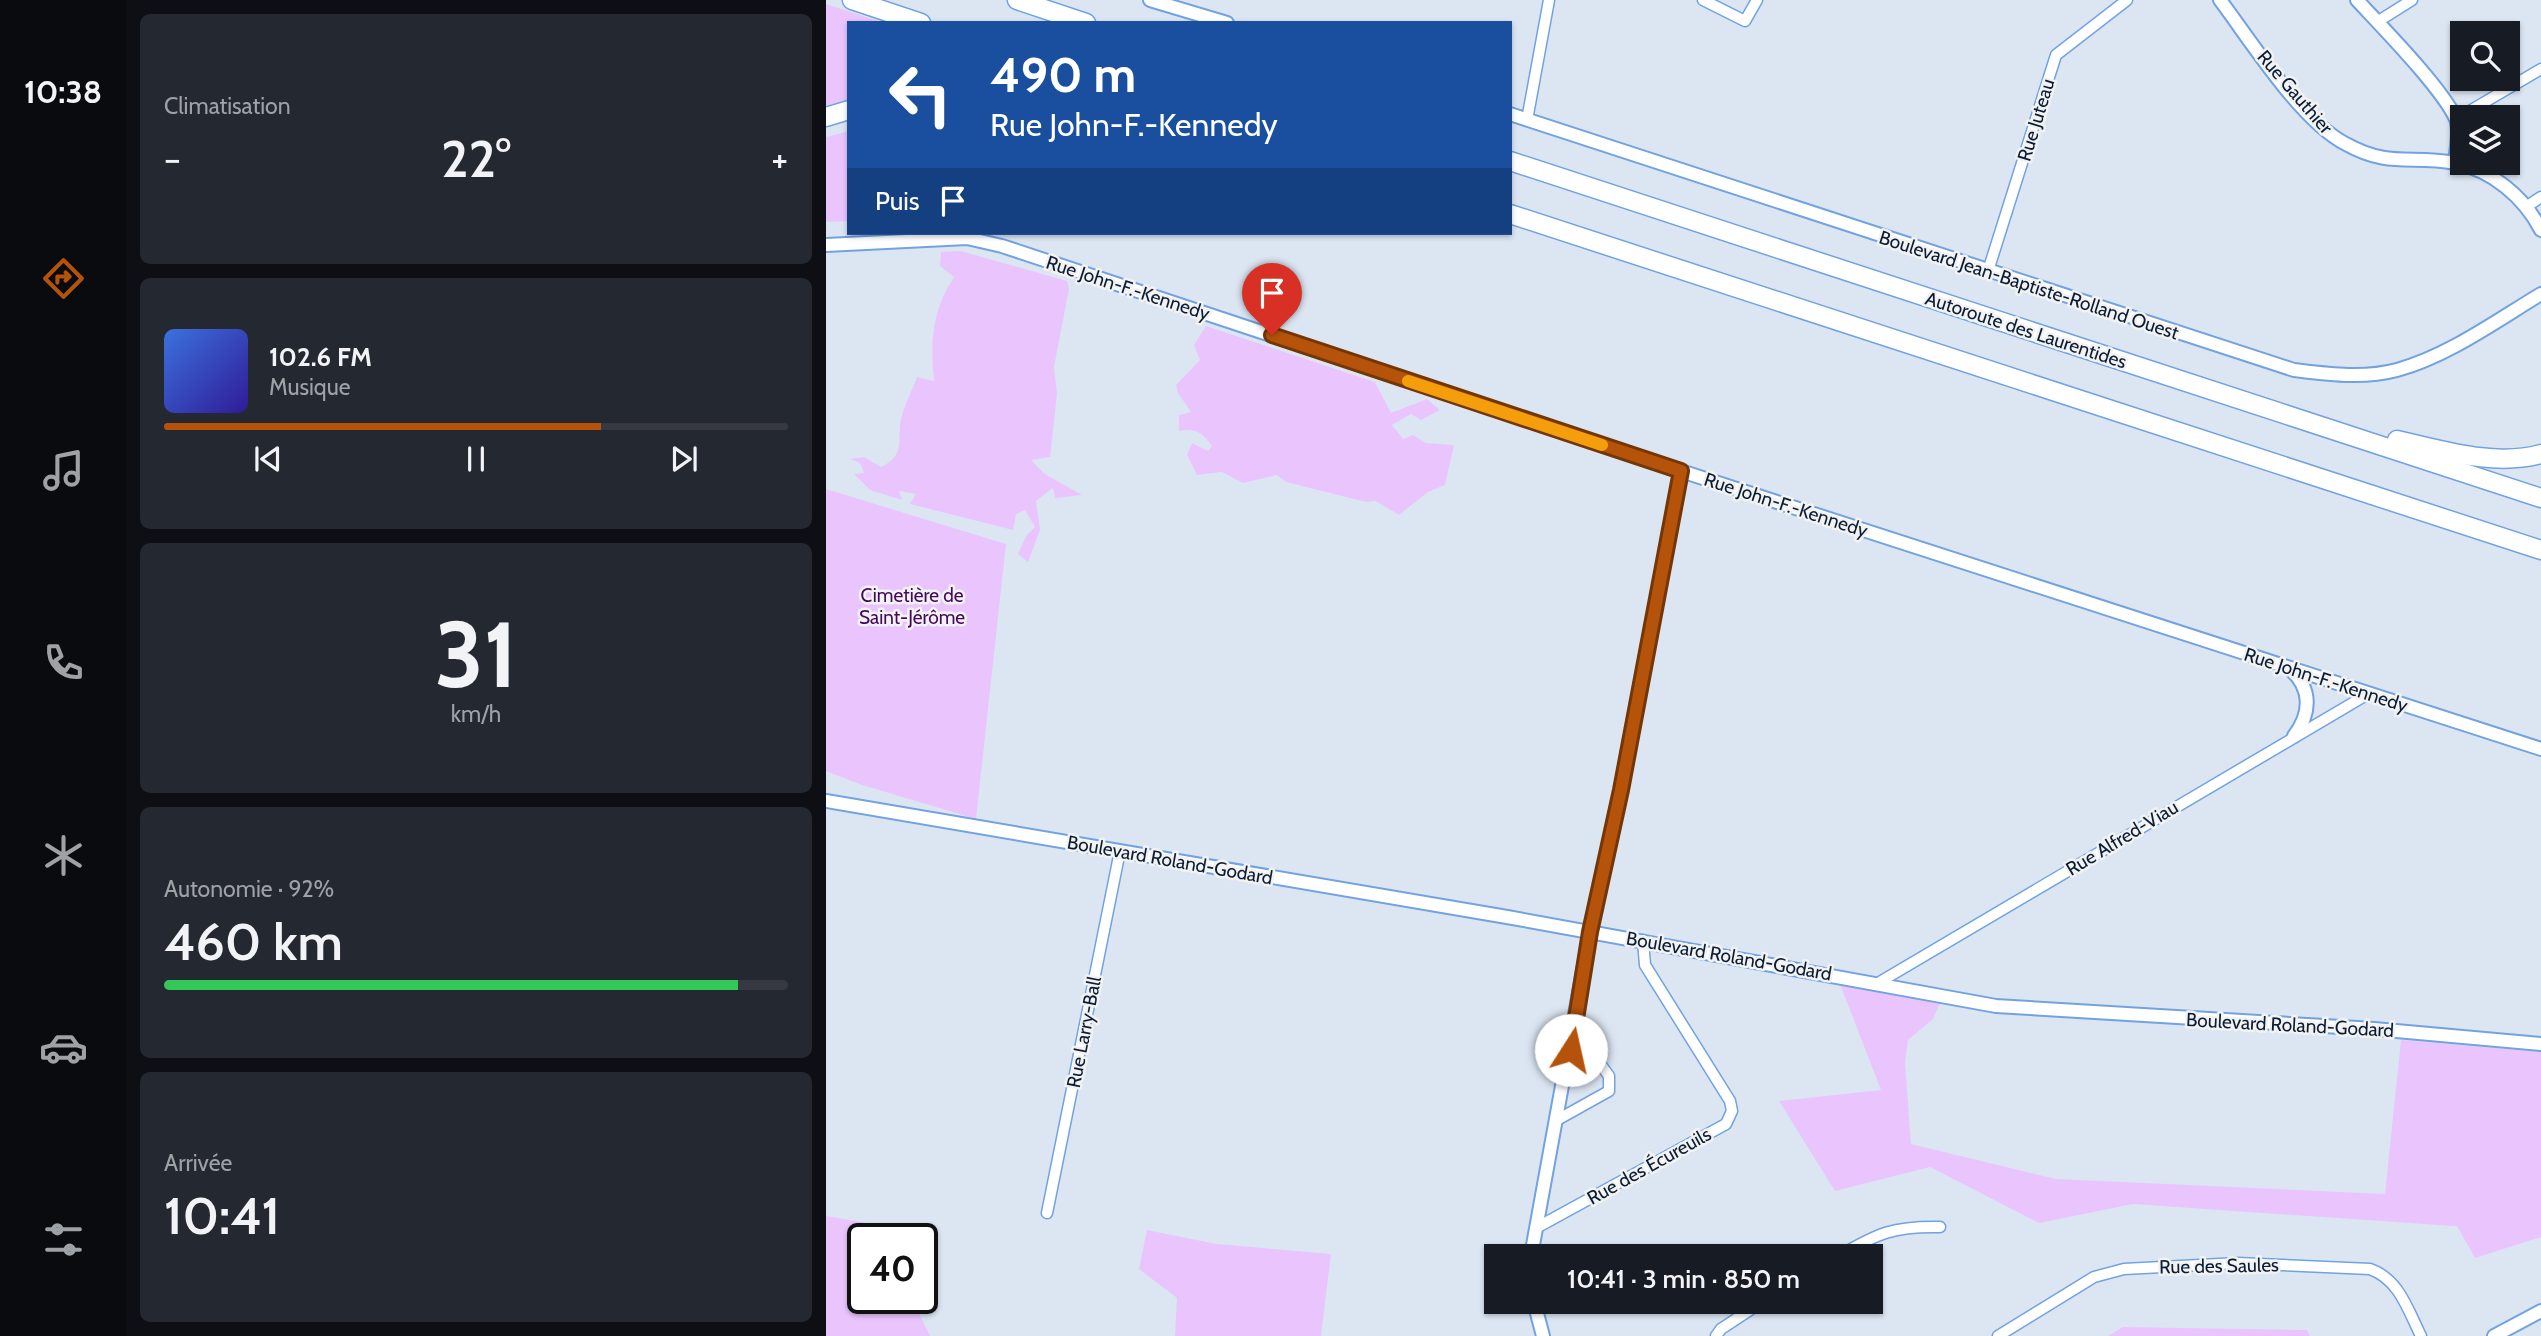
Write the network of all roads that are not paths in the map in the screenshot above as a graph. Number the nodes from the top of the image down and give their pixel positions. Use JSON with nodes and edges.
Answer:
{"nodes":[{"id":1,"x":852,"y":0,"type":"edge"},
{"id":2,"x":1017,"y":0,"type":"edge"},
{"id":3,"x":1060,"y":0,"type":"edge"},
{"id":4,"x":1150,"y":0,"type":"edge"},
{"id":5,"x":1549,"y":0,"type":"edge"},
{"id":6,"x":1703,"y":0,"type":"edge"},
{"id":7,"x":1757,"y":0,"type":"edge"},
{"id":8,"x":2127,"y":0,"type":"edge"},
{"id":9,"x":2220,"y":0,"type":"edge"},
{"id":10,"x":2357,"y":0,"type":"edge"},
{"id":11,"x":2412,"y":0,"type":"edge"},
{"id":12,"x":915,"y":21,"type":"edge"},
{"id":13,"x":1082,"y":21,"type":"edge"},
{"id":14,"x":1086,"y":21,"type":"edge"},
{"id":15,"x":1220,"y":21,"type":"edge"},
{"id":16,"x":2377,"y":22,"type":"junction"},
{"id":17,"x":2541,"y":69,"type":"edge"},
{"id":18,"x":2480,"y":105,"type":"edge"},
{"id":19,"x":2450,"y":110,"type":"edge"},
{"id":20,"x":847,"y":111,"type":"edge"},
{"id":21,"x":1512,"y":115,"type":"edge"},
{"id":22,"x":826,"y":117,"type":"edge"},
{"id":23,"x":1527,"y":120,"type":"junction"},
{"id":24,"x":1512,"y":162,"type":"edge"},
{"id":25,"x":2450,"y":163,"type":"edge"},
{"id":26,"x":2482,"y":175,"type":"edge"},
{"id":27,"x":2541,"y":197,"type":"edge"},
{"id":28,"x":2526,"y":206,"type":"junction"},
{"id":29,"x":1512,"y":215,"type":"edge"},
{"id":30,"x":2539,"y":225,"type":"edge"},
{"id":31,"x":826,"y":244,"type":"edge"},
{"id":32,"x":1988,"y":271,"type":"junction"},
{"id":33,"x":2541,"y":294,"type":"edge"},
{"id":34,"x":2318,"y":425,"type":"junction"},
{"id":35,"x":2541,"y":454,"type":"edge"},
{"id":36,"x":1681,"y":471,"type":"junction"},
{"id":37,"x":2541,"y":498,"type":"edge"},
{"id":38,"x":2537,"y":549,"type":"edge"},
{"id":39,"x":2288,"y":668,"type":"junction"},
{"id":40,"x":2368,"y":694,"type":"junction"},
{"id":41,"x":2294,"y":736,"type":"junction"},
{"id":42,"x":2541,"y":749,"type":"edge"},
{"id":43,"x":826,"y":801,"type":"edge"},
{"id":44,"x":1120,"y":851,"type":"junction"},
{"id":45,"x":1590,"y":932,"type":"junction"},
{"id":46,"x":1643,"y":940,"type":"junction"},
{"id":47,"x":1878,"y":983,"type":"junction"},
{"id":48,"x":1575,"y":1029,"type":"junction"},
{"id":49,"x":2541,"y":1042,"type":"edge"},
{"id":50,"x":1556,"y":1120,"type":"junction"},
{"id":51,"x":1047,"y":1213,"type":"dead end"},
{"id":52,"x":1941,"y":1227,"type":"dead end"},
{"id":53,"x":1536,"y":1228,"type":"junction"},
{"id":54,"x":1533,"y":1244,"type":"edge"},
{"id":55,"x":1862,"y":1244,"type":"edge"},
{"id":56,"x":2541,"y":1311,"type":"edge"},
{"id":57,"x":1537,"y":1314,"type":"edge"},
{"id":58,"x":1744,"y":1314,"type":"edge"},
{"id":59,"x":1543,"y":1336,"type":"edge"},
{"id":60,"x":1716,"y":1336,"type":"edge"},
{"id":61,"x":1998,"y":1336,"type":"edge"},
{"id":62,"x":2421,"y":1336,"type":"edge"},
{"id":63,"x":2494,"y":1336,"type":"edge"}],
"edges":[{"from":1,"to":12,"type":"highway"},
{"from":2,"to":13,"type":"highway"},
{"from":3,"to":14,"type":"highway"},
{"from":4,"to":15,"type":"street"},
{"from":5,"to":23,"type":"street"},
{"from":6,"to":7,"type":"street"},
{"from":8,"to":32,"type":"street","name":"Rue Juteau"},
{"from":9,"to":25,"type":"street","name":"Rue Gauthier"},
{"from":10,"to":16,"type":"street"},
{"from":11,"to":16,"type":"street"},
{"from":16,"to":19,"type":"street"},
{"from":17,"to":18,"type":"street"},
{"from":20,"to":22,"type":"highway"},
{"from":21,"to":23,"type":"street","name":"Boulevard Jean-Baptiste-Rolland Ouest"},
{"from":23,"to":32,"type":"street","name":"Boulevard Jean-Baptiste-Rolland Ouest"},
{"from":24,"to":34,"type":"highway","name":"Autoroute des Laurentides"},
{"from":26,"to":28,"type":"street","name":"Rue Gauthier"},
{"from":27,"to":28,"type":"street"},
{"from":28,"to":30,"type":"street","name":"Rue Gauthier"},
{"from":29,"to":38,"type":"highway"},
{"from":31,"to":36,"type":"street","name":"Rue John-F.-Kennedy"},
{"from":32,"to":33,"type":"street","name":"Boulevard Jean-Baptiste-Rolland Ouest"},
{"from":34,"to":35,"type":"highway"},
{"from":34,"to":37,"type":"highway","name":"Autoroute des Laurentides"},
{"from":36,"to":39,"type":"street","name":"Rue John-F.-Kennedy"},
{"from":36,"to":45,"type":"street"},
{"from":39,"to":40,"type":"street","name":"Rue John-F.-Kennedy"},
{"from":39,"to":41,"type":"street"},
{"from":40,"to":41,"type":"street","name":"Rue Alfred-Viau"},
{"from":40,"to":42,"type":"street","name":"Rue John-F.-Kennedy"},
{"from":41,"to":47,"type":"street","name":"Rue Alfred-Viau"},
{"from":43,"to":44,"type":"street","name":"Boulevard Roland-Godard"},
{"from":44,"to":45,"type":"street","name":"Boulevard Roland-Godard"},
{"from":44,"to":51,"type":"street","name":"Rue Larry-Ball"},
{"from":45,"to":46,"type":"street","name":"Boulevard Roland-Godard"},
{"from":45,"to":48,"type":"street"},
{"from":46,"to":47,"type":"street","name":"Boulevard Roland-Godard"},
{"from":46,"to":53,"type":"street","name":"Rue des Écureuils"},
{"from":47,"to":49,"type":"street","name":"Boulevard Roland-Godard"},
{"from":48,"to":50,"type":"street"},
{"from":48,"to":50,"type":"street"},
{"from":50,"to":53,"type":"street"},
{"from":52,"to":55,"type":"street"},
{"from":53,"to":54,"type":"street"},
{"from":56,"to":63,"type":"street"},
{"from":57,"to":59,"type":"street"},
{"from":58,"to":60,"type":"street"},
{"from":61,"to":62,"type":"street","name":"Rue des Saules"}]}
